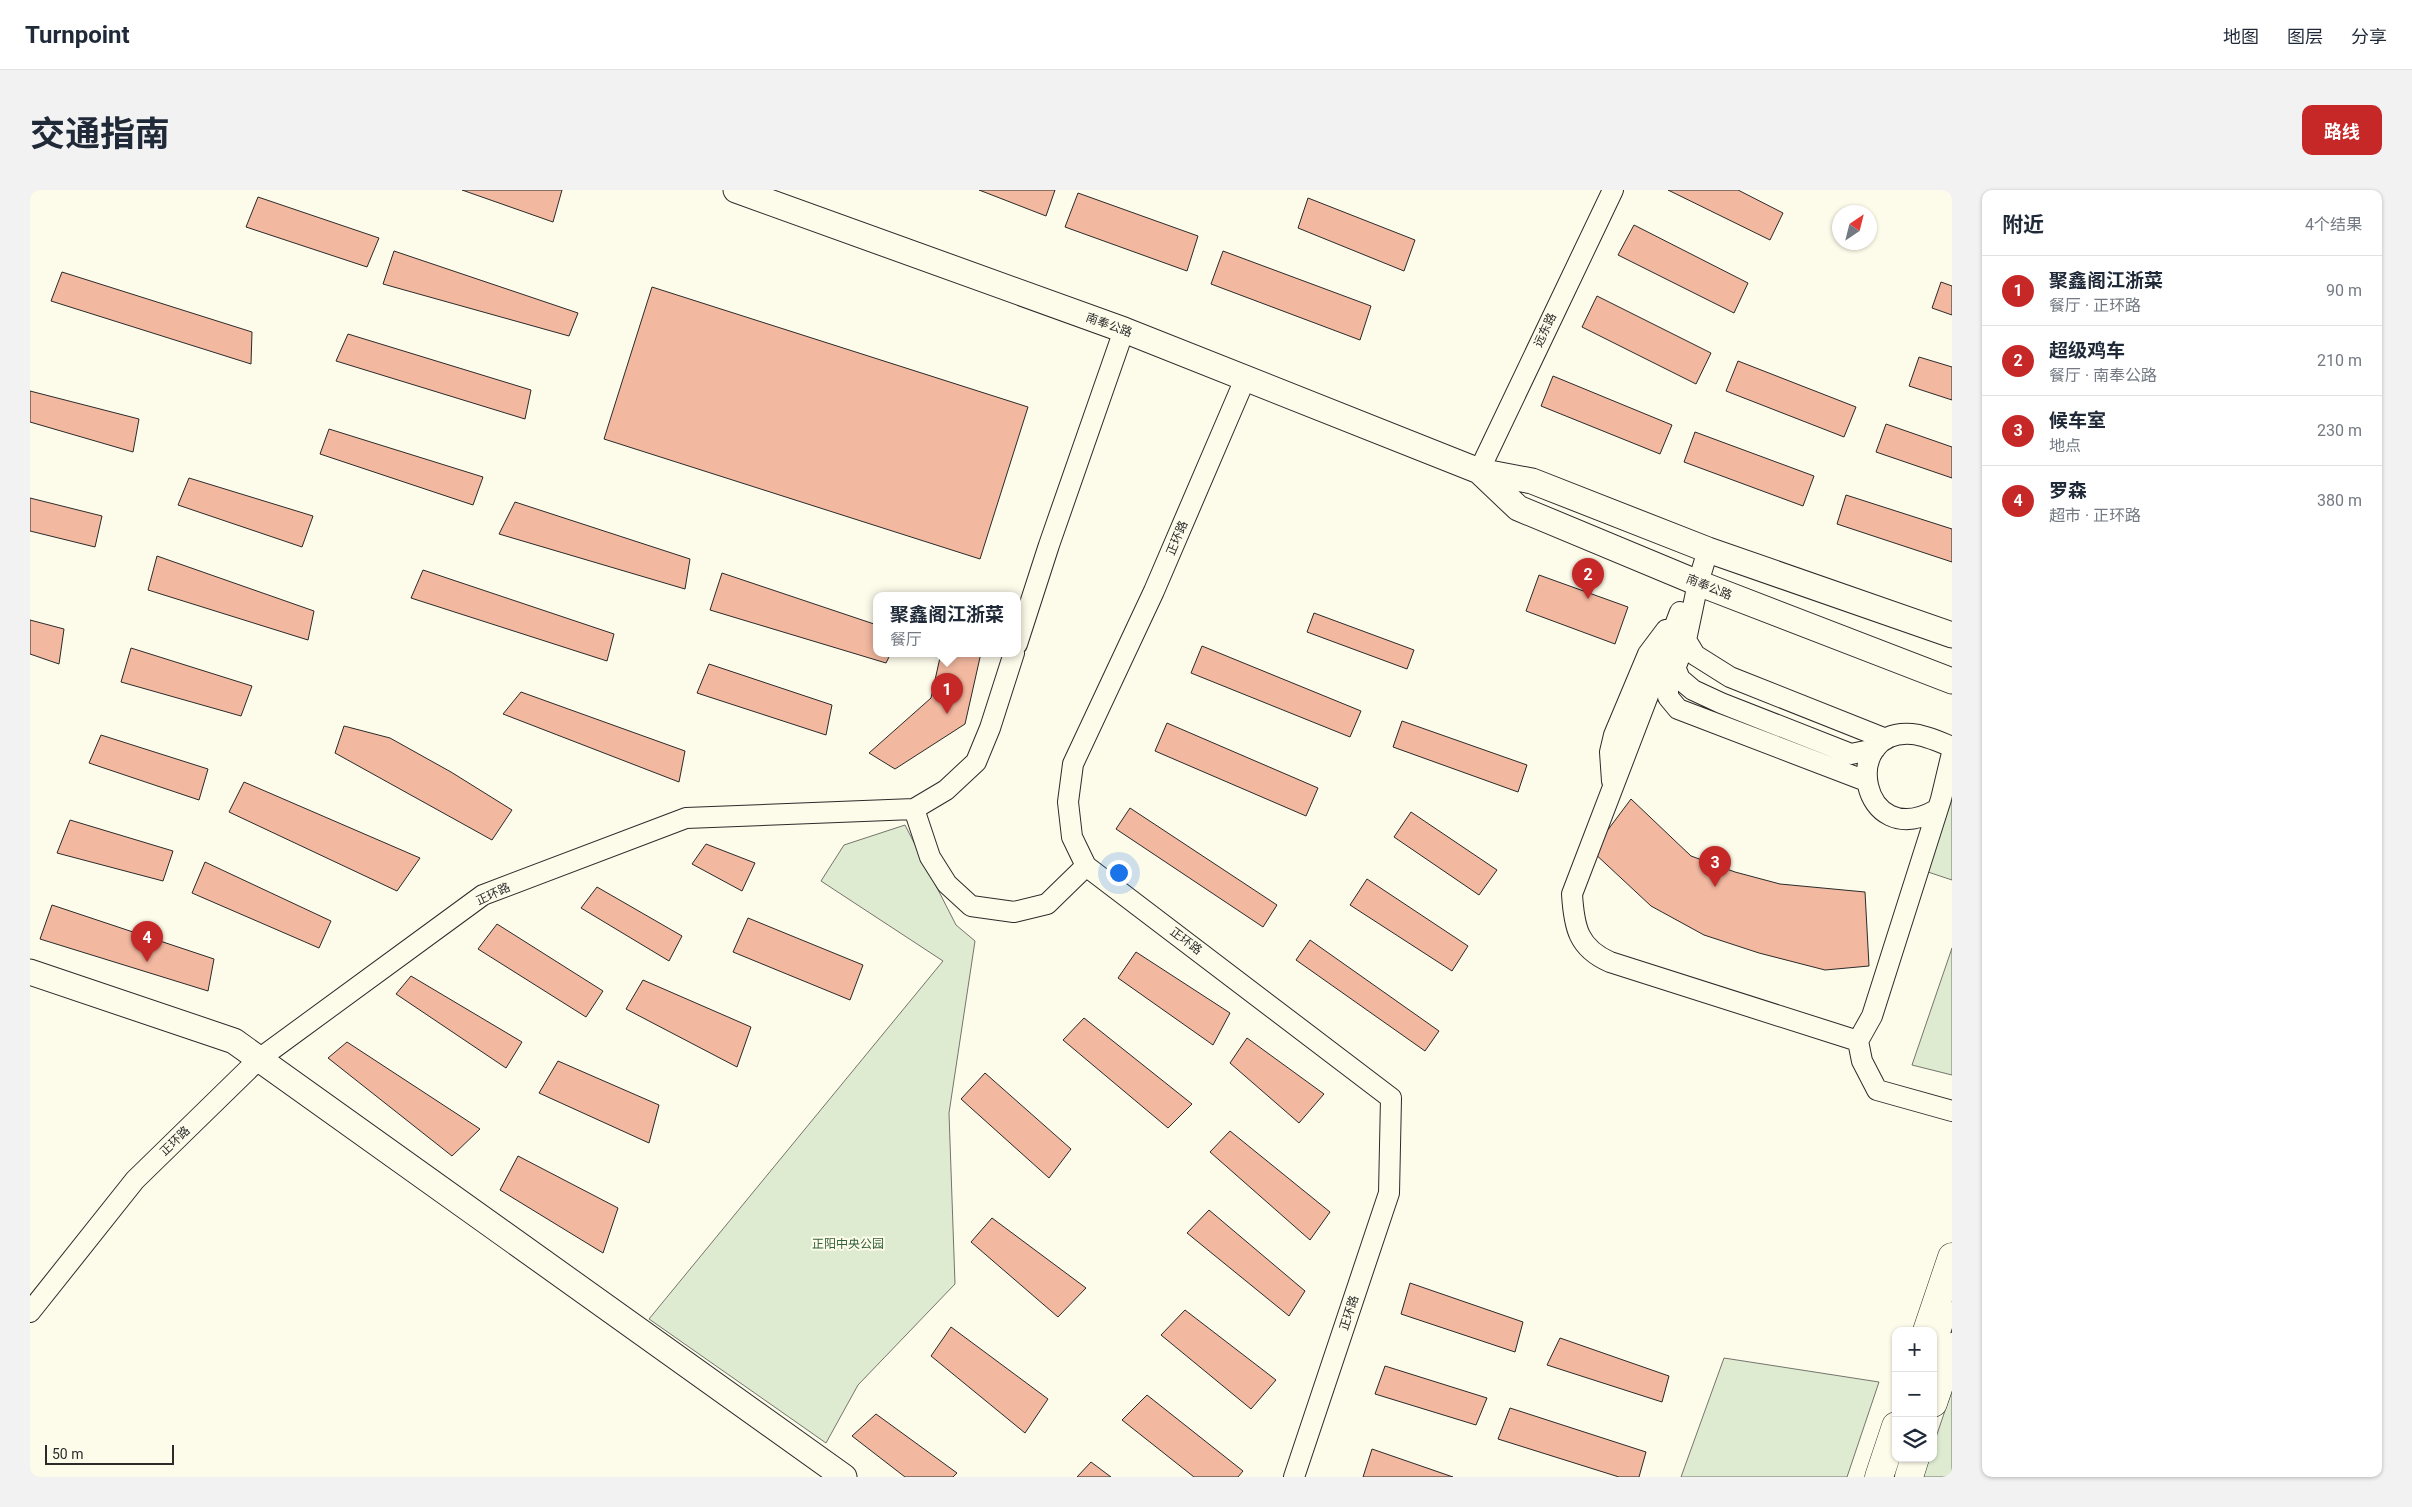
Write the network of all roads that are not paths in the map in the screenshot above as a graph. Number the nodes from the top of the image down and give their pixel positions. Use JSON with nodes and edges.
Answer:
{"nodes":[{"id":1,"x":736,"y":190,"type":"edge"},
{"id":2,"x":1613,"y":190,"type":"edge"},
{"id":3,"x":1124,"y":330,"type":"junction"},
{"id":4,"x":1245,"y":379,"type":"junction"},
{"id":5,"x":1479,"y":471,"type":"junction"},
{"id":6,"x":1708,"y":550,"type":"junction"},
{"id":7,"x":1698,"y":583,"type":"junction"},
{"id":8,"x":1021,"y":632,"type":"edge"},
{"id":9,"x":1952,"y":635,"type":"edge"},
{"id":10,"x":1686,"y":640,"type":"junction"},
{"id":11,"x":1013,"y":657,"type":"edge"},
{"id":12,"x":1675,"y":667,"type":"junction"},
{"id":13,"x":1952,"y":681,"type":"edge"},
{"id":14,"x":1881,"y":744,"type":"junction"},
{"id":15,"x":1952,"y":747,"type":"edge"},
{"id":16,"x":1952,"y":753,"type":"edge"},
{"id":17,"x":1866,"y":781,"type":"junction"},
{"id":18,"x":914,"y":809,"type":"junction"},
{"id":19,"x":1936,"y":810,"type":"junction"},
{"id":20,"x":1086,"y":866,"type":"junction"},
{"id":21,"x":30,"y":972,"type":"edge"},
{"id":22,"x":1858,"y":1041,"type":"junction"},
{"id":23,"x":259,"y":1059,"type":"junction"},
{"id":24,"x":1952,"y":1111,"type":"edge"},
{"id":25,"x":1952,"y":1256,"type":"edge"},
{"id":26,"x":1952,"y":1297,"type":"edge"},
{"id":27,"x":30,"y":1312,"type":"edge"},
{"id":28,"x":1928,"y":1327,"type":"edge"},
{"id":29,"x":1937,"y":1342,"type":"edge"},
{"id":30,"x":1952,"y":1347,"type":"edge"},
{"id":31,"x":1937,"y":1391,"type":"edge"},
{"id":32,"x":1892,"y":1438,"type":"edge"},
{"id":33,"x":1898,"y":1462,"type":"edge"},
{"id":34,"x":1914,"y":1462,"type":"edge"},
{"id":35,"x":844,"y":1477,"type":"edge"},
{"id":36,"x":1294,"y":1477,"type":"edge"},
{"id":37,"x":1879,"y":1477,"type":"edge"},
{"id":38,"x":1893,"y":1477,"type":"edge"},
{"id":39,"x":1909,"y":1477,"type":"edge"}],
"edges":[{"from":1,"to":3,"type":"main road","name":"南奉公路"},
{"from":2,"to":5,"type":"street","name":"远东路"},
{"from":3,"to":4,"type":"main road","name":"南奉公路"},
{"from":3,"to":8,"type":"street"},
{"from":4,"to":5,"type":"main road","name":"南奉公路"},
{"from":4,"to":20,"type":"street","name":"正环路"},
{"from":5,"to":6,"type":"main road","name":"南奉公路"},
{"from":5,"to":7,"type":"main road","name":"南奉公路"},
{"from":6,"to":7,"type":"street"},
{"from":6,"to":9,"type":"main road","name":"南奉公路"},
{"from":7,"to":10,"type":"street"},
{"from":7,"to":13,"type":"main road","name":"南奉公路"},
{"from":7,"to":22,"type":"street"},
{"from":10,"to":12,"type":"street"},
{"from":10,"to":14,"type":"street"},
{"from":11,"to":18,"type":"street","name":"正环路"},
{"from":12,"to":14,"type":"street"},
{"from":12,"to":17,"type":"street"},
{"from":14,"to":15,"type":"street"},
{"from":14,"to":17,"type":"street"},
{"from":16,"to":19,"type":"street"},
{"from":17,"to":19,"type":"street"},
{"from":18,"to":20,"type":"street"},
{"from":18,"to":23,"type":"street","name":"正环路"},
{"from":19,"to":22,"type":"street"},
{"from":20,"to":36,"type":"street","name":"正环路"},
{"from":21,"to":23,"type":"main road"},
{"from":22,"to":24,"type":"street"},
{"from":23,"to":27,"type":"street","name":"正环路"},
{"from":23,"to":35,"type":"main road"},
{"from":25,"to":28,"type":"highway"},
{"from":26,"to":29,"type":"street"},
{"from":30,"to":31,"type":"highway"},
{"from":32,"to":37,"type":"highway"},
{"from":33,"to":38,"type":"street"},
{"from":34,"to":39,"type":"highway"}]}
